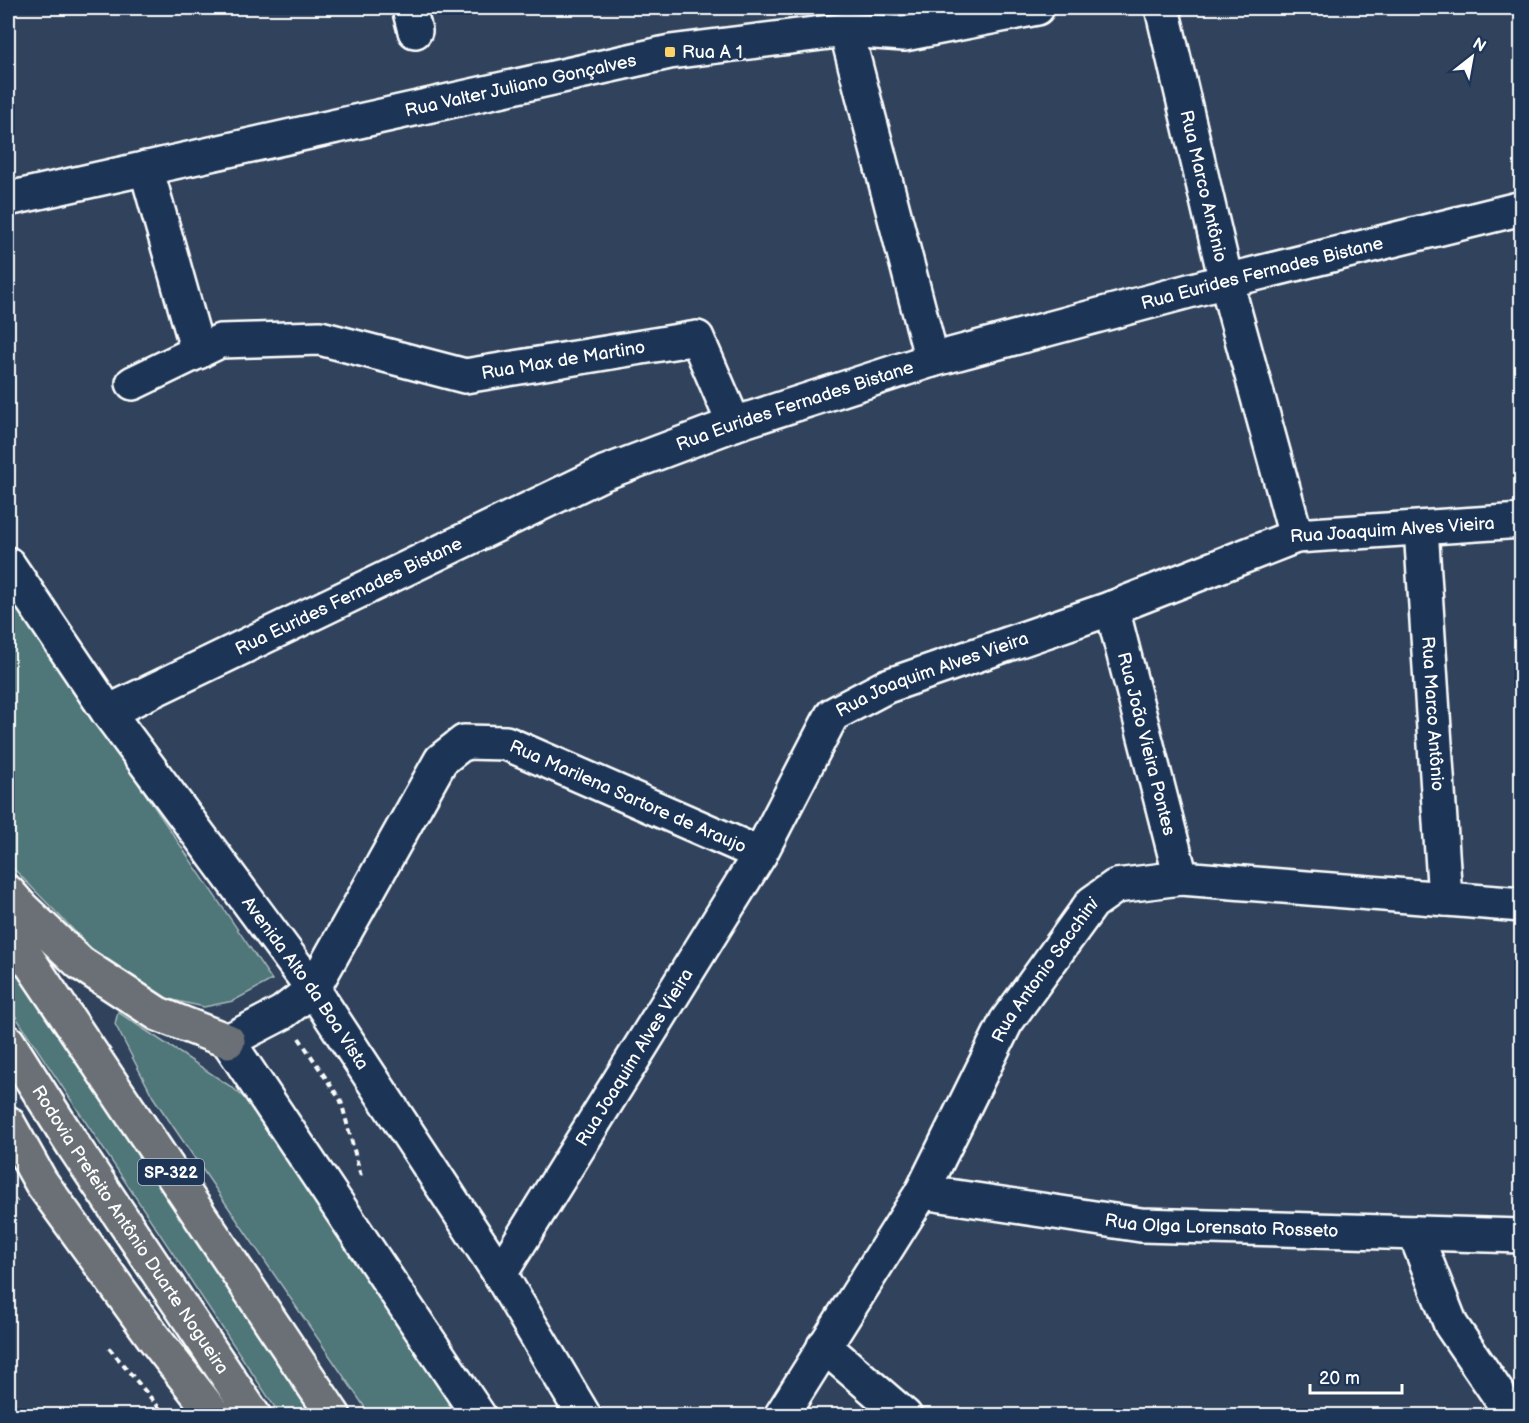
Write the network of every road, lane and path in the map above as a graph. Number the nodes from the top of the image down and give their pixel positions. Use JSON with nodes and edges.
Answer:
{"nodes":[{"id":1,"x":1037,"y":8,"type":"edge"},
{"id":2,"x":1162,"y":8,"type":"edge"},
{"id":3,"x":846,"y":30,"type":"junction"},
{"id":4,"x":146,"y":168,"type":"junction"},
{"id":5,"x":8,"y":199,"type":"edge"},
{"id":6,"x":1521,"y":208,"type":"edge"},
{"id":7,"x":1226,"y":281,"type":"junction"},
{"id":8,"x":198,"y":352,"type":"junction"},
{"id":9,"x":932,"y":360,"type":"junction"},
{"id":10,"x":133,"y":383,"type":"dead end"},
{"id":11,"x":734,"y":424,"type":"junction"},
{"id":12,"x":1521,"y":521,"type":"edge"},
{"id":13,"x":1421,"y":528,"type":"junction"},
{"id":14,"x":1296,"y":536,"type":"junction"},
{"id":15,"x":8,"y":564,"type":"edge"},
{"id":16,"x":1112,"y":608,"type":"junction"},
{"id":17,"x":108,"y":712,"type":"junction"},
{"id":18,"x":760,"y":854,"type":"junction"},
{"id":19,"x":1181,"y":878,"type":"junction"},
{"id":20,"x":8,"y":892,"type":"edge"},
{"id":21,"x":1444,"y":899,"type":"junction"},
{"id":22,"x":1521,"y":905,"type":"edge"},
{"id":23,"x":8,"y":929,"type":"edge"},
{"id":24,"x":313,"y":989,"type":"junction"},
{"id":25,"x":282,"y":1013,"type":"junction"},
{"id":26,"x":228,"y":1041,"type":"junction"},
{"id":27,"x":8,"y":1042,"type":"edge"},
{"id":28,"x":8,"y":1123,"type":"edge"},
{"id":29,"x":361,"y":1178,"type":"dead end"},
{"id":30,"x":922,"y":1192,"type":"junction"},
{"id":31,"x":1415,"y":1233,"type":"junction"},
{"id":32,"x":1521,"y":1236,"type":"edge"},
{"id":33,"x":500,"y":1274,"type":"junction"},
{"id":34,"x":824,"y":1346,"type":"junction"},
{"id":35,"x":109,"y":1348,"type":"dead end"},
{"id":36,"x":166,"y":1416,"type":"edge"},
{"id":37,"x":215,"y":1416,"type":"edge"},
{"id":38,"x":254,"y":1416,"type":"edge"},
{"id":39,"x":334,"y":1416,"type":"edge"},
{"id":40,"x":479,"y":1416,"type":"edge"},
{"id":41,"x":584,"y":1416,"type":"edge"},
{"id":42,"x":781,"y":1416,"type":"edge"},
{"id":43,"x":905,"y":1416,"type":"edge"},
{"id":44,"x":1513,"y":1416,"type":"edge"}],
"edges":[{"from":1,"to":3,"type":"street","name":"Rua Valter Juliano Gonçalves"},
{"from":2,"to":7,"type":"street","name":"Rua Marco Antônio"},
{"from":3,"to":4,"type":"street","name":"Rua Valter Juliano Gonçalves"},
{"from":3,"to":9,"type":"street"},
{"from":4,"to":5,"type":"street","name":"Rua Valter Juliano Gonçalves"},
{"from":4,"to":8,"type":"street"},
{"from":6,"to":7,"type":"street","name":"Rua Eurides Fernades Bistane"},
{"from":7,"to":9,"type":"street","name":"Rua Eurides Fernades Bistane"},
{"from":7,"to":14,"type":"street","name":"Rua Marco Antônio"},
{"from":8,"to":10,"type":"street","name":"Rua Max de Martino"},
{"from":8,"to":11,"type":"street","name":"Rua Max de Martino"},
{"from":9,"to":11,"type":"street","name":"Rua Eurides Fernades Bistane"},
{"from":11,"to":17,"type":"street","name":"Rua Eurides Fernades Bistane"},
{"from":12,"to":13,"type":"street","name":"Rua Joaquim Alves Vieira"},
{"from":13,"to":14,"type":"street","name":"Rua Joaquim Alves Vieira"},
{"from":13,"to":21,"type":"street","name":"Rua Marco Antônio"},
{"from":14,"to":16,"type":"street","name":"Rua Joaquim Alves Vieira"},
{"from":15,"to":17,"type":"street","name":"Avenida Alto da Boa Vista"},
{"from":16,"to":18,"type":"street","name":"Rua Joaquim Alves Vieira"},
{"from":16,"to":19,"type":"street","name":"Rua João Vieira Pontes"},
{"from":17,"to":24,"type":"street","name":"Avenida Alto da Boa Vista"},
{"from":18,"to":24,"type":"street","name":"Rua Marilena Sartore de Araujo"},
{"from":18,"to":33,"type":"street","name":"Rua Joaquim Alves Vieira"},
{"from":19,"to":21,"type":"street","name":"Rua Antonio Sacchini"},
{"from":19,"to":30,"type":"street","name":"Rua Antonio Sacchini"},
{"from":20,"to":26,"type":"highway"},
{"from":21,"to":22,"type":"street","name":"Rua Antonio Sacchini"},
{"from":23,"to":39,"type":"highway","number":"SP-322"},
{"from":24,"to":25,"type":"street"},
{"from":24,"to":33,"type":"street","name":"Avenida Alto da Boa Vista"},
{"from":25,"to":26,"type":"street"},
{"from":25,"to":29,"type":"path"},
{"from":26,"to":40,"type":"street"},
{"from":27,"to":38,"type":"highway","name":"Rodovia Prefeito Antônio Duarte Nogueira"},
{"from":28,"to":37,"type":"highway"},
{"from":30,"to":31,"type":"street","name":"Rua Olga Lorensato Rosseto"},
{"from":30,"to":34,"type":"street","name":"Rua Antonio Sacchini"},
{"from":31,"to":32,"type":"street","name":"Rua Olga Lorensato Rosseto"},
{"from":31,"to":44,"type":"street"},
{"from":33,"to":41,"type":"street","name":"Avenida Alto da Boa Vista"},
{"from":34,"to":42,"type":"street","name":"Rua Antonio Sacchini"},
{"from":34,"to":43,"type":"street"},
{"from":35,"to":36,"type":"path"}]}
